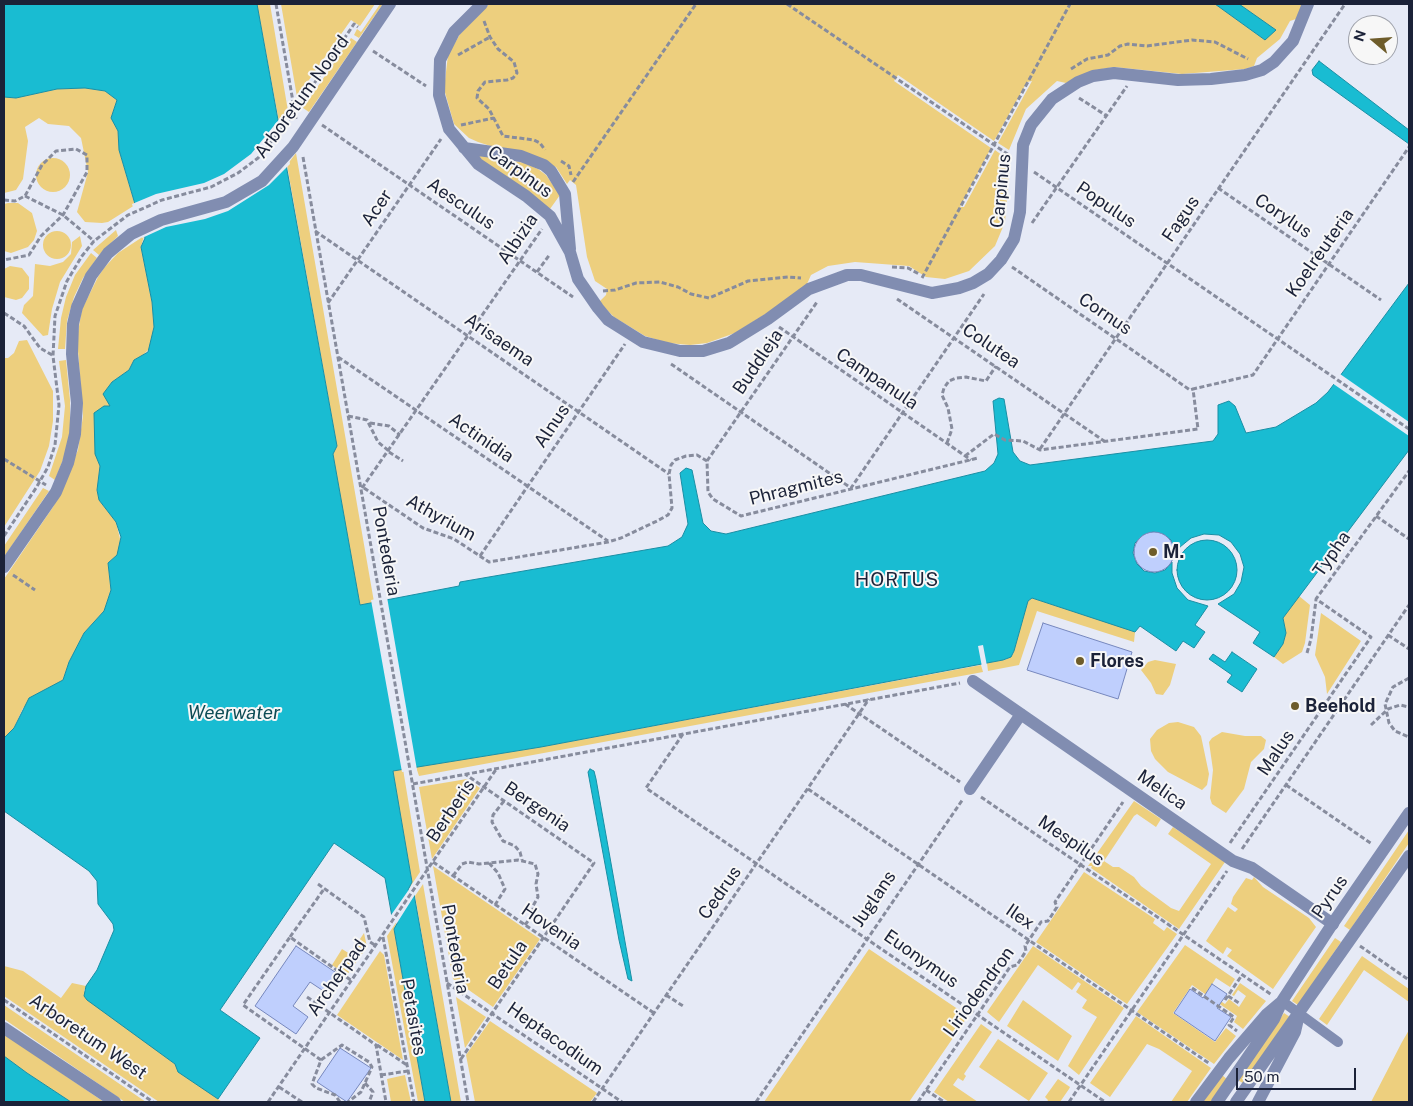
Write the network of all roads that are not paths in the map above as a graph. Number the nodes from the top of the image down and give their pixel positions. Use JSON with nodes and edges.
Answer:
{"nodes":[{"id":1,"x":390,"y":4,"type":"edge"},
{"id":2,"x":1308,"y":4,"type":"edge"},
{"id":3,"x":483,"y":9,"type":"edge"},
{"id":4,"x":464,"y":148,"type":"junction"},
{"id":5,"x":570,"y":252,"type":"junction"},
{"id":6,"x":8,"y":571,"type":"edge"},
{"id":7,"x":972,"y":681,"type":"road end"},
{"id":8,"x":1021,"y":714,"type":"junction"},
{"id":9,"x":970,"y":789,"type":"road end"},
{"id":10,"x":1409,"y":813,"type":"edge"},
{"id":11,"x":1409,"y":856,"type":"edge"},
{"id":12,"x":1333,"y":924,"type":"junction"},
{"id":13,"x":1282,"y":1001,"type":"junction"},
{"id":14,"x":1300,"y":1014,"type":"junction"},
{"id":15,"x":4,"y":1028,"type":"edge"},
{"id":16,"x":1338,"y":1042,"type":"dead end"},
{"id":17,"x":116,"y":1102,"type":"edge"},
{"id":18,"x":1196,"y":1102,"type":"edge"},
{"id":19,"x":1217,"y":1102,"type":"edge"},
{"id":20,"x":1236,"y":1102,"type":"edge"},
{"id":21,"x":1258,"y":1102,"type":"edge"}],
"edges":[{"from":1,"to":6,"type":"street","name":"Arboretum Noord"},
{"from":2,"to":5,"type":"street","name":"Carpinus"},
{"from":3,"to":4,"type":"street","name":"Carpinus"},
{"from":4,"to":5,"type":"street","name":"Carpinus"},
{"from":4,"to":5,"type":"street","name":"Carpinus"},
{"from":7,"to":8,"type":"street","name":"Melica"},
{"from":8,"to":9,"type":"street"},
{"from":8,"to":12,"type":"street","name":"Melica"},
{"from":10,"to":12,"type":"street","name":"Pyrus"},
{"from":11,"to":14,"type":"street"},
{"from":12,"to":13,"type":"street","name":"Pyrus"},
{"from":13,"to":14,"type":"lane"},
{"from":13,"to":18,"type":"street","name":"Pyrus"},
{"from":13,"to":19,"type":"street","name":"Pyrus"},
{"from":14,"to":16,"type":"lane"},
{"from":14,"to":20,"type":"street"},
{"from":14,"to":21,"type":"street"},
{"from":15,"to":17,"type":"street"}]}
